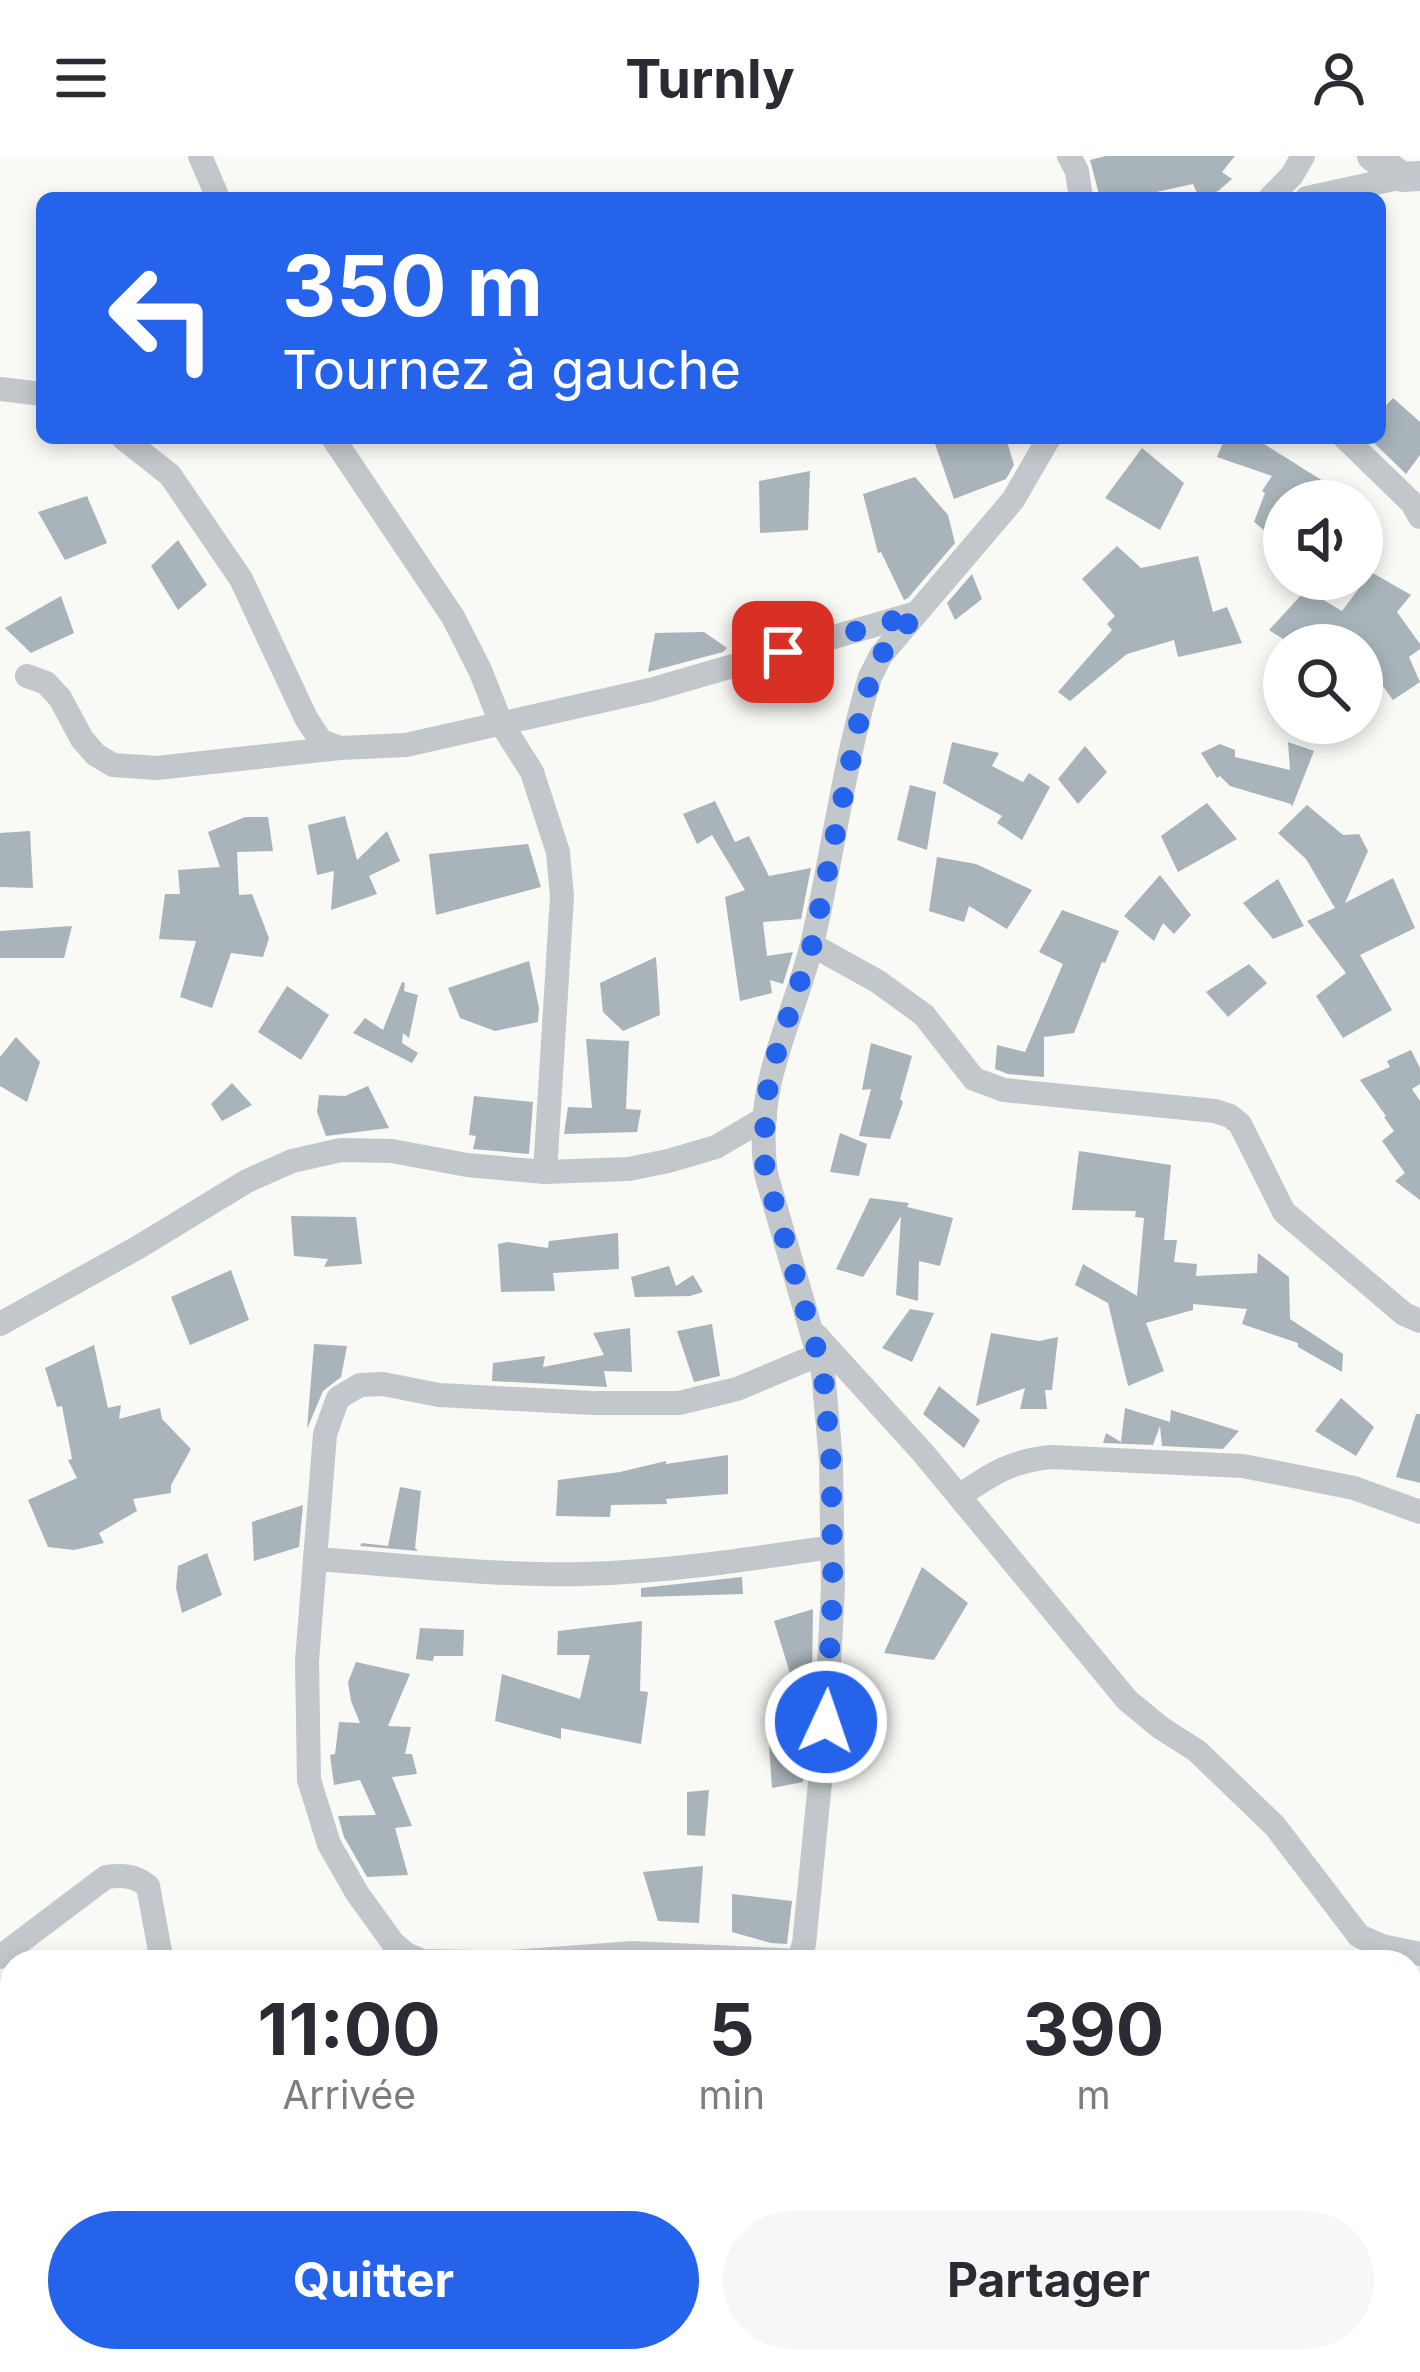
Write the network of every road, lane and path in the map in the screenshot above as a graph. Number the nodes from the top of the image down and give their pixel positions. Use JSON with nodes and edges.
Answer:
{"nodes":[{"id":1,"x":200,"y":156,"type":"edge"},
{"id":2,"x":1069,"y":156,"type":"edge"},
{"id":3,"x":1303,"y":156,"type":"edge"},
{"id":4,"x":1372,"y":156,"type":"edge"},
{"id":5,"x":1412,"y":177,"type":"edge"},
{"id":6,"x":215,"y":192,"type":"edge"},
{"id":7,"x":1080,"y":192,"type":"edge"},
{"id":8,"x":1276,"y":192,"type":"edge"},
{"id":9,"x":1337,"y":192,"type":"edge"},
{"id":10,"x":0,"y":389,"type":"edge"},
{"id":11,"x":36,"y":393,"type":"edge"},
{"id":12,"x":131,"y":444,"type":"edge"},
{"id":13,"x":337,"y":444,"type":"edge"},
{"id":14,"x":1046,"y":444,"type":"edge"},
{"id":15,"x":1351,"y":444,"type":"edge"},
{"id":16,"x":1420,"y":517,"type":"edge"},
{"id":17,"x":916,"y":614,"type":"junction"},
{"id":18,"x":27,"y":676,"type":"dead end"},
{"id":19,"x":501,"y":723,"type":"junction"},
{"id":20,"x":340,"y":748,"type":"junction"},
{"id":21,"x":812,"y":945,"type":"junction"},
{"id":22,"x":765,"y":1118,"type":"junction"},
{"id":23,"x":545,"y":1172,"type":"junction"},
{"id":24,"x":1420,"y":1321,"type":"edge"},
{"id":25,"x":0,"y":1324,"type":"edge"},
{"id":26,"x":812,"y":1330,"type":"junction"},
{"id":27,"x":818,"y":1355,"type":"junction"},
{"id":28,"x":958,"y":1496,"type":"junction"},
{"id":29,"x":1420,"y":1512,"type":"edge"},
{"id":30,"x":832,"y":1547,"type":"junction"},
{"id":31,"x":315,"y":1559,"type":"junction"},
{"id":32,"x":9,"y":1950,"type":"edge"},
{"id":33,"x":160,"y":1950,"type":"edge"},
{"id":34,"x":401,"y":1950,"type":"edge"},
{"id":35,"x":802,"y":1950,"type":"edge"},
{"id":36,"x":1401,"y":1950,"type":"edge"}],
"edges":[{"from":1,"to":6,"type":"street"},
{"from":2,"to":7,"type":"street"},
{"from":3,"to":8,"type":"street"},
{"from":4,"to":5,"type":"street"},
{"from":5,"to":9,"type":"street"},
{"from":10,"to":11,"type":"street"},
{"from":12,"to":20,"type":"street"},
{"from":13,"to":19,"type":"street"},
{"from":14,"to":17,"type":"street"},
{"from":15,"to":16,"type":"street"},
{"from":17,"to":19,"type":"street"},
{"from":17,"to":21,"type":"street"},
{"from":18,"to":20,"type":"street"},
{"from":19,"to":20,"type":"street"},
{"from":19,"to":23,"type":"street"},
{"from":21,"to":22,"type":"street"},
{"from":21,"to":24,"type":"street"},
{"from":22,"to":23,"type":"street"},
{"from":22,"to":26,"type":"street"},
{"from":23,"to":25,"type":"street"},
{"from":26,"to":27,"type":"street"},
{"from":26,"to":28,"type":"street"},
{"from":27,"to":30,"type":"street"},
{"from":27,"to":31,"type":"street"},
{"from":28,"to":29,"type":"street"},
{"from":28,"to":36,"type":"street"},
{"from":30,"to":31,"type":"street"},
{"from":30,"to":35,"type":"street"},
{"from":31,"to":34,"type":"street"},
{"from":32,"to":33,"type":"street"}]}
